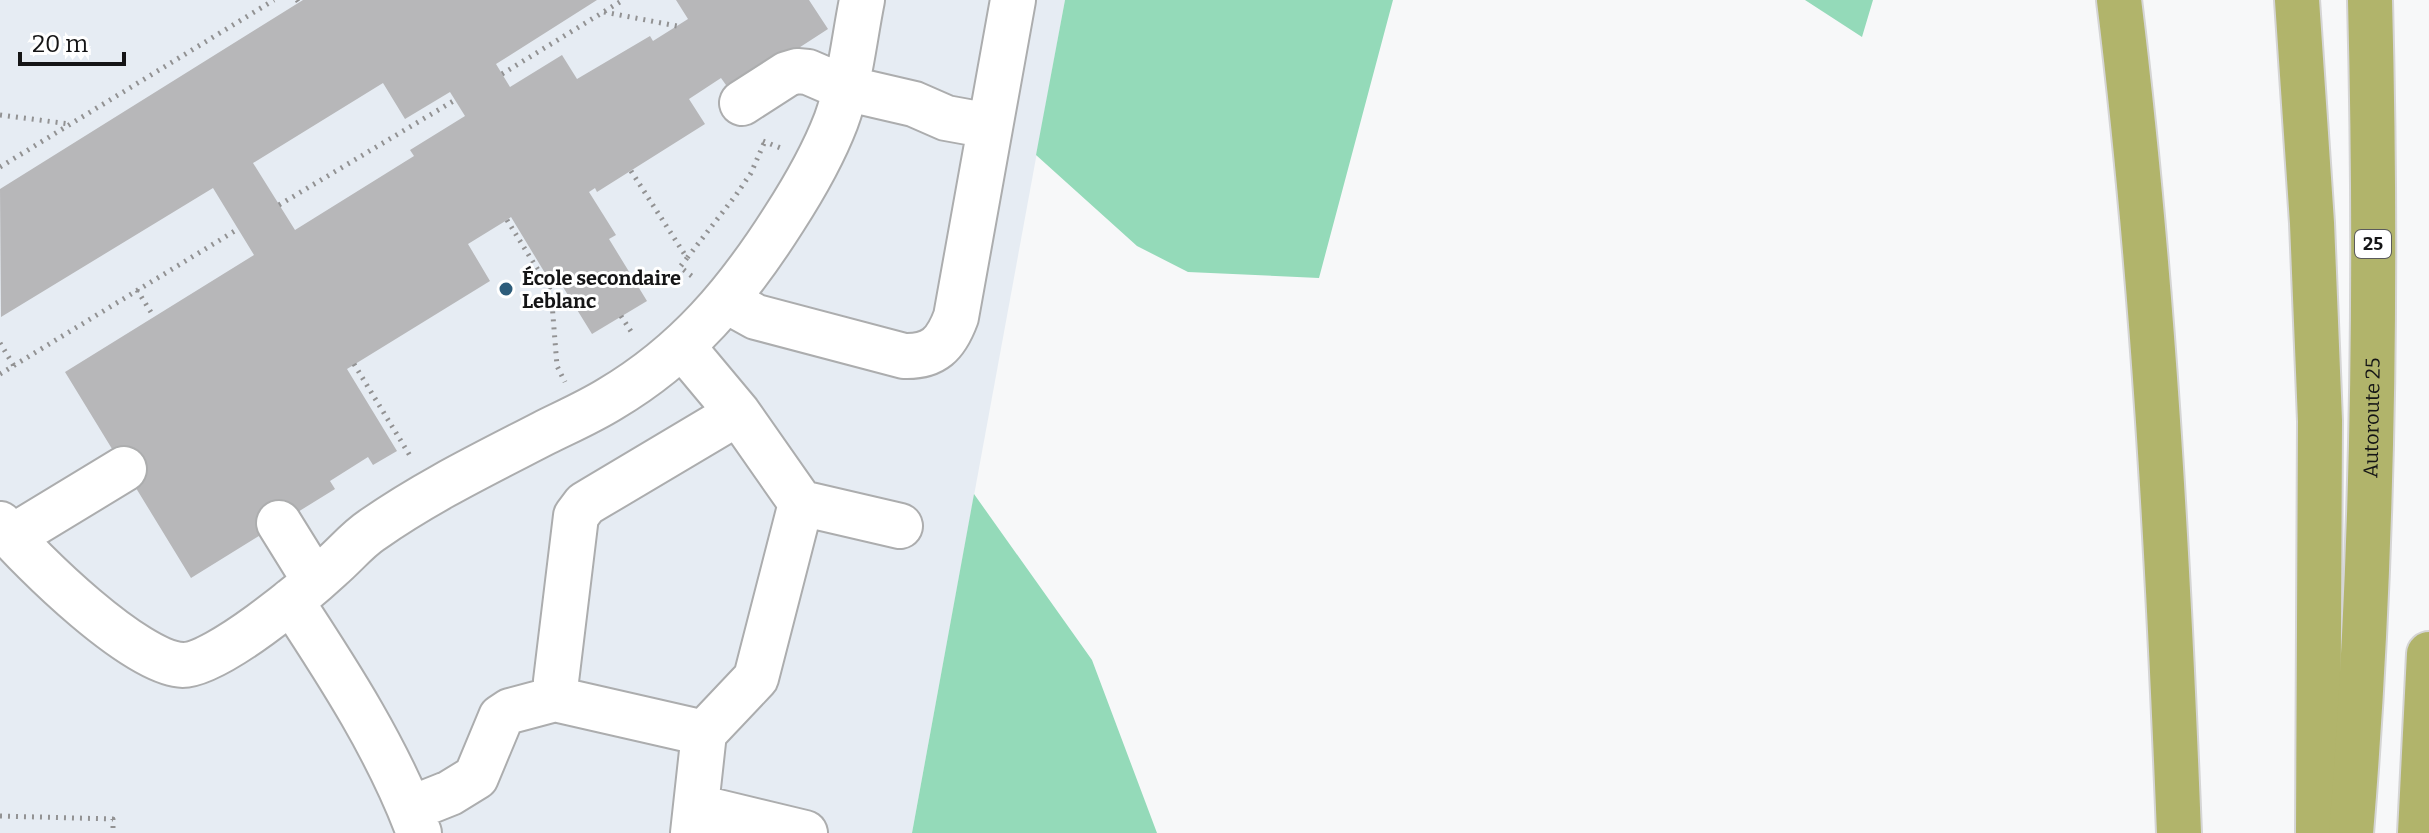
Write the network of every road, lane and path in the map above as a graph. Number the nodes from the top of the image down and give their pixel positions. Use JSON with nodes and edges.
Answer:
{"nodes":[{"id":1,"x":274,"y":0,"type":"edge"},
{"id":2,"x":623,"y":0,"type":"edge"},
{"id":3,"x":862,"y":0,"type":"edge"},
{"id":4,"x":1013,"y":0,"type":"edge"},
{"id":5,"x":2119,"y":0,"type":"edge"},
{"id":6,"x":2297,"y":0,"type":"edge"},
{"id":7,"x":2370,"y":0,"type":"edge"},
{"id":8,"x":603,"y":12,"type":"junction"},
{"id":9,"x":677,"y":26,"type":"dead end"},
{"id":10,"x":502,"y":74,"type":"dead end"},
{"id":11,"x":845,"y":88,"type":"junction"},
{"id":12,"x":455,"y":100,"type":"dead end"},
{"id":13,"x":742,"y":103,"type":"dead end"},
{"id":14,"x":0,"y":115,"type":"edge"},
{"id":15,"x":71,"y":124,"type":"junction"},
{"id":16,"x":990,"y":126,"type":"junction"},
{"id":17,"x":765,"y":141,"type":"dead end"},
{"id":18,"x":0,"y":167,"type":"edge"},
{"id":19,"x":631,"y":171,"type":"dead end"},
{"id":20,"x":279,"y":205,"type":"dead end"},
{"id":21,"x":507,"y":220,"type":"dead end"},
{"id":22,"x":238,"y":229,"type":"dead end"},
{"id":23,"x":687,"y":258,"type":"junction"},
{"id":24,"x":137,"y":290,"type":"junction"},
{"id":25,"x":713,"y":292,"type":"junction"},
{"id":26,"x":154,"y":317,"type":"dead end"},
{"id":27,"x":0,"y":343,"type":"edge"},
{"id":28,"x":682,"y":346,"type":"junction"},
{"id":29,"x":354,"y":364,"type":"dead end"},
{"id":30,"x":14,"y":366,"type":"junction"},
{"id":31,"x":0,"y":374,"type":"edge"},
{"id":32,"x":567,"y":385,"type":"dead end"},
{"id":33,"x":738,"y":413,"type":"junction"},
{"id":34,"x":404,"y":446,"type":"dead end"},
{"id":35,"x":124,"y":469,"type":"dead end"},
{"id":36,"x":801,"y":503,"type":"junction"},
{"id":37,"x":279,"y":523,"type":"dead end"},
{"id":38,"x":900,"y":526,"type":"dead end"},
{"id":39,"x":6,"y":531,"type":"edge"},
{"id":40,"x":303,"y":591,"type":"junction"},
{"id":41,"x":2429,"y":654,"type":"edge"},
{"id":42,"x":555,"y":699,"type":"junction"},
{"id":43,"x":704,"y":733,"type":"junction"},
{"id":44,"x":0,"y":816,"type":"edge"},
{"id":45,"x":695,"y":820,"type":"edge"},
{"id":46,"x":414,"y":821,"type":"edge"},
{"id":47,"x":113,"y":833,"type":"edge"},
{"id":48,"x":805,"y":833,"type":"edge"},
{"id":49,"x":2179,"y":833,"type":"edge"},
{"id":50,"x":2318,"y":833,"type":"edge"},
{"id":51,"x":2351,"y":833,"type":"edge"},
{"id":52,"x":2420,"y":833,"type":"edge"}],
"edges":[{"from":1,"to":15,"type":"path"},
{"from":2,"to":8,"type":"path"},
{"from":3,"to":11,"type":"lane"},
{"from":4,"to":16,"type":"lane"},
{"from":5,"to":49,"type":"highway"},
{"from":6,"to":50,"type":"highway"},
{"from":7,"to":51,"type":"highway","name":"Autoroute 25","number":"25"},
{"from":8,"to":9,"type":"path"},
{"from":8,"to":10,"type":"path"},
{"from":11,"to":13,"type":"lane"},
{"from":11,"to":16,"type":"lane"},
{"from":11,"to":25,"type":"lane"},
{"from":12,"to":20,"type":"path"},
{"from":14,"to":15,"type":"path"},
{"from":15,"to":18,"type":"path"},
{"from":16,"to":25,"type":"lane"},
{"from":17,"to":23,"type":"path"},
{"from":19,"to":23,"type":"path"},
{"from":21,"to":32,"type":"path"},
{"from":22,"to":24,"type":"path"},
{"from":23,"to":25,"type":"path"},
{"from":24,"to":26,"type":"path"},
{"from":24,"to":30,"type":"path"},
{"from":25,"to":28,"type":"lane"},
{"from":27,"to":30,"type":"path"},
{"from":28,"to":33,"type":"lane"},
{"from":28,"to":40,"type":"lane"},
{"from":29,"to":34,"type":"path"},
{"from":30,"to":31,"type":"path"},
{"from":33,"to":36,"type":"lane"},
{"from":33,"to":42,"type":"lane"},
{"from":35,"to":39,"type":"lane"},
{"from":36,"to":38,"type":"lane"},
{"from":36,"to":43,"type":"lane"},
{"from":37,"to":40,"type":"lane"},
{"from":39,"to":40,"type":"lane"},
{"from":40,"to":46,"type":"lane"},
{"from":41,"to":52,"type":"highway"},
{"from":42,"to":43,"type":"lane"},
{"from":42,"to":46,"type":"lane"},
{"from":43,"to":45,"type":"lane"},
{"from":44,"to":47,"type":"path"},
{"from":45,"to":48,"type":"lane"}]}
